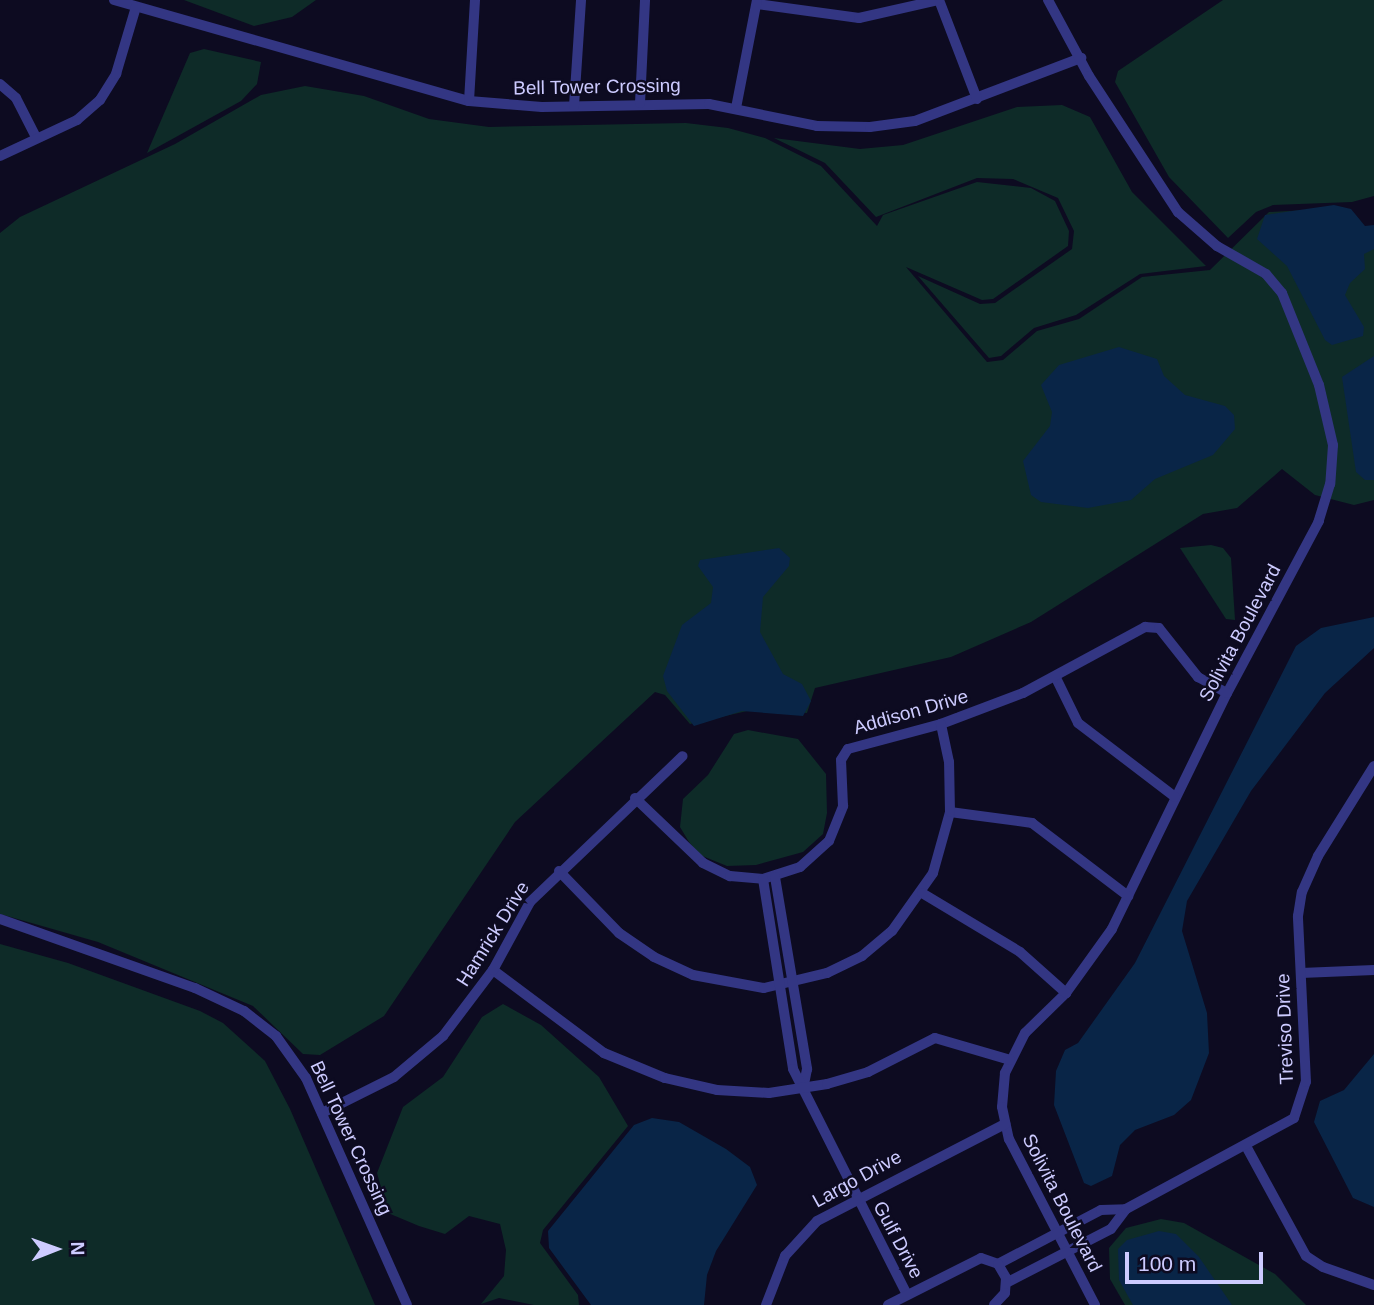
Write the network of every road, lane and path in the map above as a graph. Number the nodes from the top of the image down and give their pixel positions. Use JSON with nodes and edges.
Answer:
{"nodes":[{"id":1,"x":114,"y":0,"type":"edge"},
{"id":2,"x":475,"y":0,"type":"edge"},
{"id":3,"x":581,"y":0,"type":"edge"},
{"id":4,"x":645,"y":0,"type":"edge"},
{"id":5,"x":939,"y":0,"type":"edge"},
{"id":6,"x":1048,"y":0,"type":"edge"},
{"id":7,"x":757,"y":2,"type":"edge"},
{"id":8,"x":136,"y":6,"type":"junction"},
{"id":9,"x":1081,"y":58,"type":"junction"},
{"id":10,"x":0,"y":83,"type":"edge"},
{"id":11,"x":977,"y":99,"type":"junction"},
{"id":12,"x":469,"y":101,"type":"junction"},
{"id":13,"x":640,"y":103,"type":"junction"},
{"id":14,"x":574,"y":106,"type":"junction"},
{"id":15,"x":736,"y":108,"type":"junction"},
{"id":16,"x":36,"y":137,"type":"junction"},
{"id":17,"x":0,"y":156,"type":"edge"},
{"id":18,"x":1056,"y":678,"type":"junction"},
{"id":19,"x":1227,"y":693,"type":"junction"},
{"id":20,"x":941,"y":724,"type":"junction"},
{"id":21,"x":682,"y":756,"type":"dead end"},
{"id":22,"x":1374,"y":766,"type":"edge"},
{"id":23,"x":1175,"y":797,"type":"junction"},
{"id":24,"x":635,"y":798,"type":"junction"},
{"id":25,"x":950,"y":812,"type":"junction"},
{"id":26,"x":559,"y":870,"type":"junction"},
{"id":27,"x":775,"y":877,"type":"junction"},
{"id":28,"x":763,"y":879,"type":"junction"},
{"id":29,"x":922,"y":893,"type":"junction"},
{"id":30,"x":1128,"y":896,"type":"junction"},
{"id":31,"x":0,"y":919,"type":"edge"},
{"id":32,"x":493,"y":970,"type":"junction"},
{"id":33,"x":1374,"y":970,"type":"edge"},
{"id":34,"x":1301,"y":973,"type":"junction"},
{"id":35,"x":793,"y":984,"type":"junction"},
{"id":36,"x":780,"y":986,"type":"junction"},
{"id":37,"x":1066,"y":993,"type":"junction"},
{"id":38,"x":1010,"y":1059,"type":"junction"},
{"id":39,"x":803,"y":1089,"type":"junction"},
{"id":40,"x":322,"y":1114,"type":"junction"},
{"id":41,"x":1005,"y":1124,"type":"junction"},
{"id":42,"x":1246,"y":1146,"type":"junction"},
{"id":43,"x":856,"y":1198,"type":"junction"},
{"id":44,"x":1126,"y":1209,"type":"junction"},
{"id":45,"x":1057,"y":1233,"type":"junction"},
{"id":46,"x":1067,"y":1251,"type":"junction"},
{"id":47,"x":999,"y":1264,"type":"junction"},
{"id":48,"x":1006,"y":1283,"type":"junction"},
{"id":49,"x":1374,"y":1285,"type":"edge"},
{"id":50,"x":907,"y":1295,"type":"junction"},
{"id":51,"x":407,"y":1305,"type":"edge"},
{"id":52,"x":766,"y":1305,"type":"edge"},
{"id":53,"x":888,"y":1305,"type":"edge"},
{"id":54,"x":994,"y":1305,"type":"edge"},
{"id":55,"x":1095,"y":1305,"type":"edge"}],
"edges":[{"from":1,"to":8,"type":"street","name":"Bell Tower Crossing"},
{"from":2,"to":12,"type":"street"},
{"from":3,"to":14,"type":"street"},
{"from":4,"to":13,"type":"street"},
{"from":5,"to":7,"type":"street"},
{"from":5,"to":11,"type":"street"},
{"from":6,"to":9,"type":"street","name":"Solivita Boulevard"},
{"from":7,"to":15,"type":"street"},
{"from":8,"to":12,"type":"street","name":"Bell Tower Crossing"},
{"from":8,"to":16,"type":"street"},
{"from":9,"to":11,"type":"street","name":"Bell Tower Crossing"},
{"from":9,"to":19,"type":"street","name":"Solivita Boulevard"},
{"from":10,"to":16,"type":"street"},
{"from":11,"to":15,"type":"street","name":"Bell Tower Crossing"},
{"from":12,"to":14,"type":"street","name":"Bell Tower Crossing"},
{"from":13,"to":14,"type":"street","name":"Bell Tower Crossing"},
{"from":13,"to":15,"type":"street","name":"Bell Tower Crossing"},
{"from":16,"to":17,"type":"street"},
{"from":18,"to":19,"type":"street","name":"Addison Drive"},
{"from":18,"to":20,"type":"street","name":"Addison Drive"},
{"from":18,"to":23,"type":"street"},
{"from":19,"to":23,"type":"street","name":"Solivita Boulevard"},
{"from":20,"to":25,"type":"street"},
{"from":20,"to":27,"type":"street","name":"Addison Drive"},
{"from":21,"to":24,"type":"street","name":"Hamrick Drive"},
{"from":22,"to":34,"type":"street","name":"Treviso Drive"},
{"from":23,"to":30,"type":"street","name":"Solivita Boulevard"},
{"from":24,"to":26,"type":"street","name":"Hamrick Drive"},
{"from":24,"to":28,"type":"street","name":"Addison Drive"},
{"from":25,"to":29,"type":"street"},
{"from":25,"to":30,"type":"street"},
{"from":26,"to":32,"type":"street","name":"Hamrick Drive"},
{"from":26,"to":36,"type":"street"},
{"from":27,"to":28,"type":"street","name":"Addison Drive"},
{"from":27,"to":35,"type":"street","name":"Gulf Drive"},
{"from":28,"to":36,"type":"street","name":"Gulf Drive"},
{"from":29,"to":35,"type":"street"},
{"from":29,"to":37,"type":"street"},
{"from":30,"to":37,"type":"street","name":"Solivita Boulevard"},
{"from":31,"to":40,"type":"street","name":"Bell Tower Crossing"},
{"from":32,"to":39,"type":"street"},
{"from":32,"to":40,"type":"street","name":"Hamrick Drive"},
{"from":33,"to":34,"type":"street"},
{"from":34,"to":42,"type":"street","name":"Treviso Drive"},
{"from":35,"to":36,"type":"street"},
{"from":35,"to":39,"type":"street","name":"Gulf Drive"},
{"from":36,"to":39,"type":"street","name":"Gulf Drive"},
{"from":37,"to":38,"type":"street","name":"Solivita Boulevard"},
{"from":38,"to":39,"type":"street"},
{"from":38,"to":41,"type":"street","name":"Solivita Boulevard"},
{"from":39,"to":43,"type":"street","name":"Gulf Drive"},
{"from":40,"to":51,"type":"street","name":"Bell Tower Crossing"},
{"from":41,"to":43,"type":"street","name":"Largo Drive"},
{"from":41,"to":45,"type":"street","name":"Solivita Boulevard"},
{"from":42,"to":44,"type":"street","name":"Treviso Drive"},
{"from":42,"to":49,"type":"street"},
{"from":43,"to":50,"type":"street","name":"Gulf Drive"},
{"from":43,"to":52,"type":"street","name":"Largo Drive"},
{"from":44,"to":45,"type":"street","name":"Treviso Drive"},
{"from":44,"to":46,"type":"street","name":"Treviso Drive"},
{"from":45,"to":46,"type":"street","name":"Solivita Boulevard"},
{"from":45,"to":47,"type":"street","name":"Treviso Drive"},
{"from":46,"to":48,"type":"street","name":"Treviso Drive"},
{"from":46,"to":55,"type":"street","name":"Solivita Boulevard"},
{"from":47,"to":48,"type":"street"},
{"from":47,"to":50,"type":"street"},
{"from":48,"to":54,"type":"street"},
{"from":50,"to":53,"type":"street"}]}
